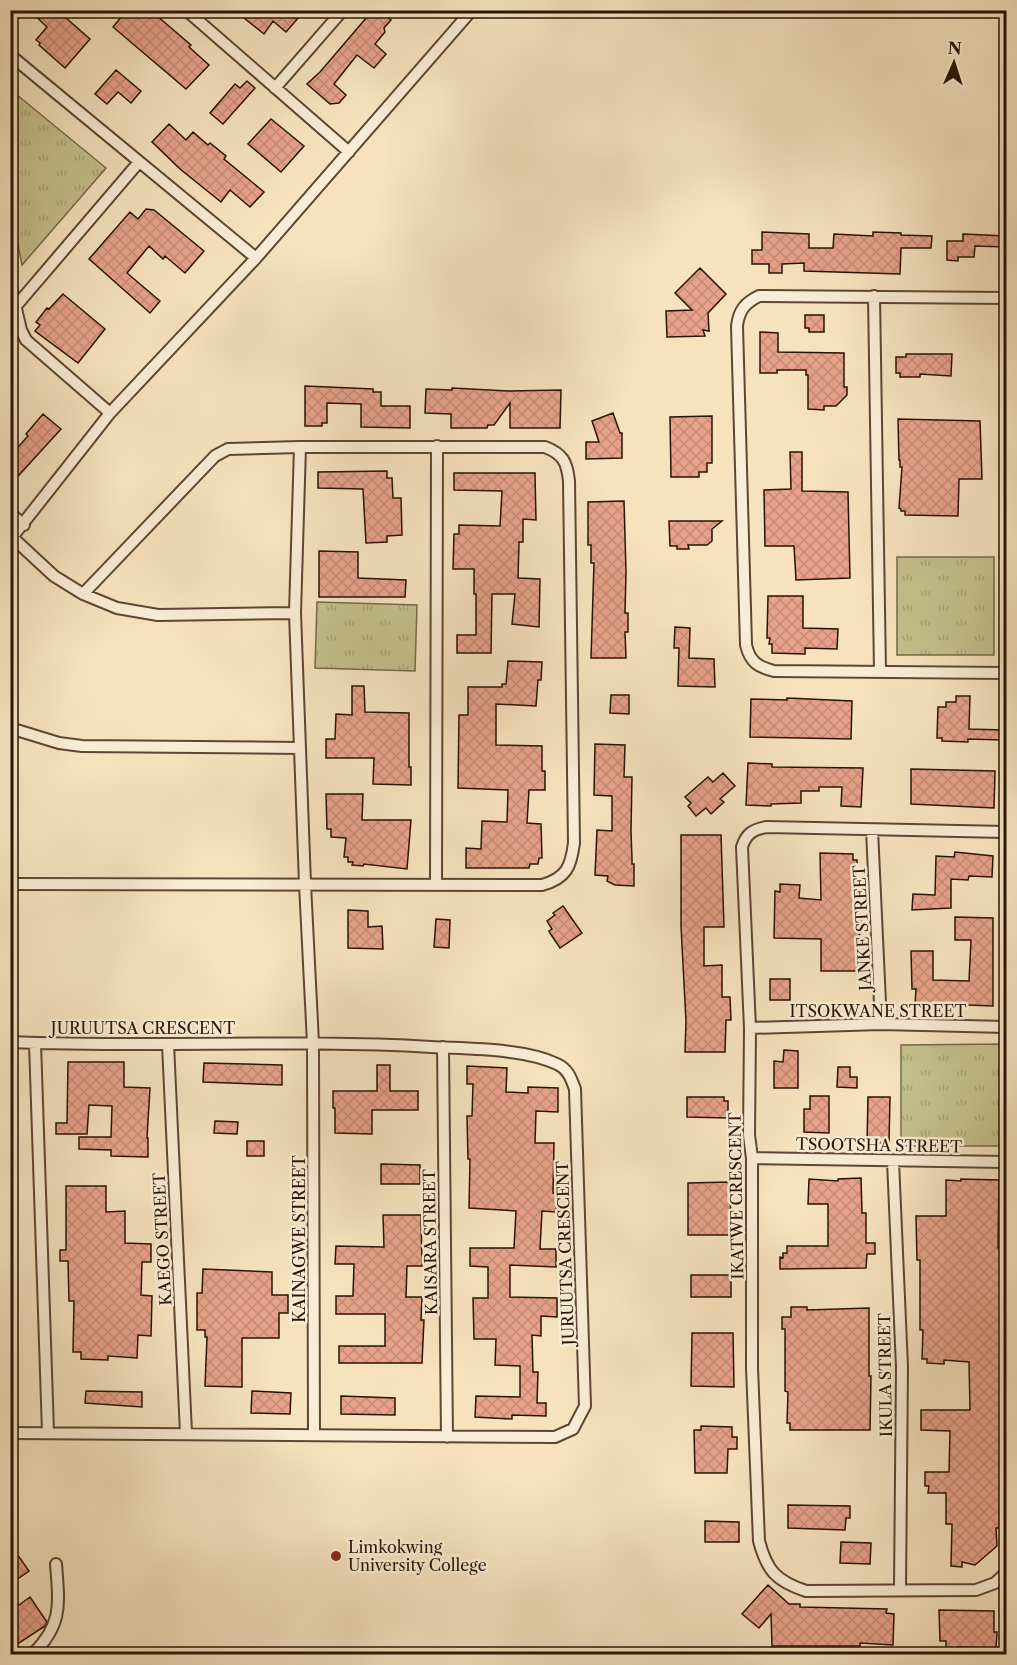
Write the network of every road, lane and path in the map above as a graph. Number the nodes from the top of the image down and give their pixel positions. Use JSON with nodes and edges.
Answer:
{"nodes":[{"id":1,"x":186,"y":10,"type":"edge"},
{"id":2,"x":343,"y":10,"type":"edge"},
{"id":3,"x":472,"y":10,"type":"edge"},
{"id":4,"x":10,"y":54,"type":"edge"},
{"id":5,"x":275,"y":88,"type":"junction"},
{"id":6,"x":349,"y":152,"type":"junction"},
{"id":7,"x":139,"y":162,"type":"junction"},
{"id":8,"x":256,"y":258,"type":"junction"},
{"id":9,"x":10,"y":283,"type":"edge"},
{"id":10,"x":874,"y":296,"type":"junction"},
{"id":11,"x":1006,"y":298,"type":"edge"},
{"id":12,"x":16,"y":306,"type":"junction"},
{"id":13,"x":110,"y":413,"type":"junction"},
{"id":14,"x":437,"y":446,"type":"junction"},
{"id":15,"x":300,"y":447,"type":"junction"},
{"id":16,"x":10,"y":513,"type":"edge"},
{"id":17,"x":24,"y":525,"type":"junction"},
{"id":18,"x":12,"y":539,"type":"edge"},
{"id":19,"x":83,"y":594,"type":"junction"},
{"id":20,"x":295,"y":613,"type":"junction"},
{"id":21,"x":880,"y":671,"type":"junction"},
{"id":22,"x":1006,"y":673,"type":"edge"},
{"id":23,"x":10,"y":728,"type":"edge"},
{"id":24,"x":300,"y":748,"type":"junction"},
{"id":25,"x":873,"y":830,"type":"junction"},
{"id":26,"x":1006,"y":832,"type":"edge"},
{"id":27,"x":10,"y":884,"type":"edge"},
{"id":28,"x":305,"y":884,"type":"junction"},
{"id":29,"x":436,"y":885,"type":"junction"},
{"id":30,"x":881,"y":1024,"type":"junction"},
{"id":31,"x":1006,"y":1027,"type":"edge"},
{"id":32,"x":750,"y":1028,"type":"junction"},
{"id":33,"x":10,"y":1042,"type":"edge"},
{"id":34,"x":35,"y":1043,"type":"junction"},
{"id":35,"x":314,"y":1043,"type":"junction"},
{"id":36,"x":168,"y":1044,"type":"junction"},
{"id":37,"x":443,"y":1047,"type":"junction"},
{"id":38,"x":752,"y":1158,"type":"junction"},
{"id":39,"x":892,"y":1161,"type":"junction"},
{"id":40,"x":1006,"y":1162,"type":"edge"},
{"id":41,"x":48,"y":1432,"type":"junction"},
{"id":42,"x":10,"y":1433,"type":"edge"},
{"id":43,"x":186,"y":1433,"type":"junction"},
{"id":44,"x":314,"y":1435,"type":"junction"},
{"id":45,"x":447,"y":1437,"type":"junction"},
{"id":46,"x":56,"y":1564,"type":"dead end"},
{"id":47,"x":1006,"y":1573,"type":"edge"},
{"id":48,"x":900,"y":1589,"type":"junction"},
{"id":49,"x":33,"y":1654,"type":"edge"}],
"edges":[{"from":1,"to":5,"type":"street"},
{"from":2,"to":5,"type":"street"},
{"from":3,"to":6,"type":"street"},
{"from":4,"to":7,"type":"street"},
{"from":5,"to":6,"type":"street"},
{"from":6,"to":8,"type":"street"},
{"from":7,"to":8,"type":"street"},
{"from":7,"to":12,"type":"street"},
{"from":8,"to":13,"type":"street"},
{"from":9,"to":12,"type":"street"},
{"from":10,"to":11,"type":"street"},
{"from":10,"to":21,"type":"street"},
{"from":10,"to":21,"type":"street"},
{"from":12,"to":13,"type":"street"},
{"from":13,"to":17,"type":"street"},
{"from":14,"to":15,"type":"street"},
{"from":14,"to":29,"type":"street"},
{"from":14,"to":29,"type":"street"},
{"from":15,"to":19,"type":"street"},
{"from":15,"to":20,"type":"street","name":"KAINAGWE STREET"},
{"from":16,"to":17,"type":"street"},
{"from":17,"to":18,"type":"street"},
{"from":18,"to":19,"type":"street"},
{"from":19,"to":20,"type":"street"},
{"from":20,"to":24,"type":"street","name":"KAINAGWE STREET"},
{"from":21,"to":22,"type":"street"},
{"from":23,"to":24,"type":"street"},
{"from":24,"to":28,"type":"street","name":"KAINAGWE STREET"},
{"from":25,"to":26,"type":"street","name":"IKATWE CRESCENT"},
{"from":25,"to":30,"type":"street","name":"JANKE STREET"},
{"from":25,"to":32,"type":"street","name":"IKATWE CRESCENT"},
{"from":27,"to":28,"type":"street"},
{"from":28,"to":29,"type":"street"},
{"from":28,"to":35,"type":"street","name":"KAINAGWE STREET"},
{"from":30,"to":31,"type":"street","name":"ITSOKWANE STREET"},
{"from":30,"to":32,"type":"street","name":"ITSOKWANE STREET"},
{"from":32,"to":38,"type":"street","name":"IKATWE CRESCENT"},
{"from":33,"to":34,"type":"street","name":"JURUUTSA CRESCENT"},
{"from":34,"to":36,"type":"street","name":"JURUUTSA CRESCENT"},
{"from":34,"to":41,"type":"street"},
{"from":35,"to":36,"type":"street","name":"JURUUTSA CRESCENT"},
{"from":35,"to":37,"type":"street","name":"JURUUTSA CRESCENT"},
{"from":35,"to":44,"type":"street","name":"KAINAGWE STREET"},
{"from":36,"to":43,"type":"street","name":"KAEGO STREET"},
{"from":37,"to":45,"type":"street","name":"KAISARA STREET"},
{"from":37,"to":45,"type":"street","name":"JURUUTSA CRESCENT"},
{"from":38,"to":39,"type":"street","name":"TSOOTSHA STREET"},
{"from":38,"to":48,"type":"street","name":"IKATWE CRESCENT"},
{"from":39,"to":40,"type":"street","name":"TSOOTSHA STREET"},
{"from":39,"to":48,"type":"street","name":"IKULA STREET"},
{"from":41,"to":42,"type":"street","name":"JURUUTSA CRESCENT"},
{"from":41,"to":43,"type":"street","name":"JURUUTSA CRESCENT"},
{"from":43,"to":44,"type":"street","name":"JURUUTSA CRESCENT"},
{"from":44,"to":45,"type":"street","name":"JURUUTSA CRESCENT"},
{"from":46,"to":49,"type":"street"},
{"from":47,"to":48,"type":"street","name":"IKATWE CRESCENT"}]}
